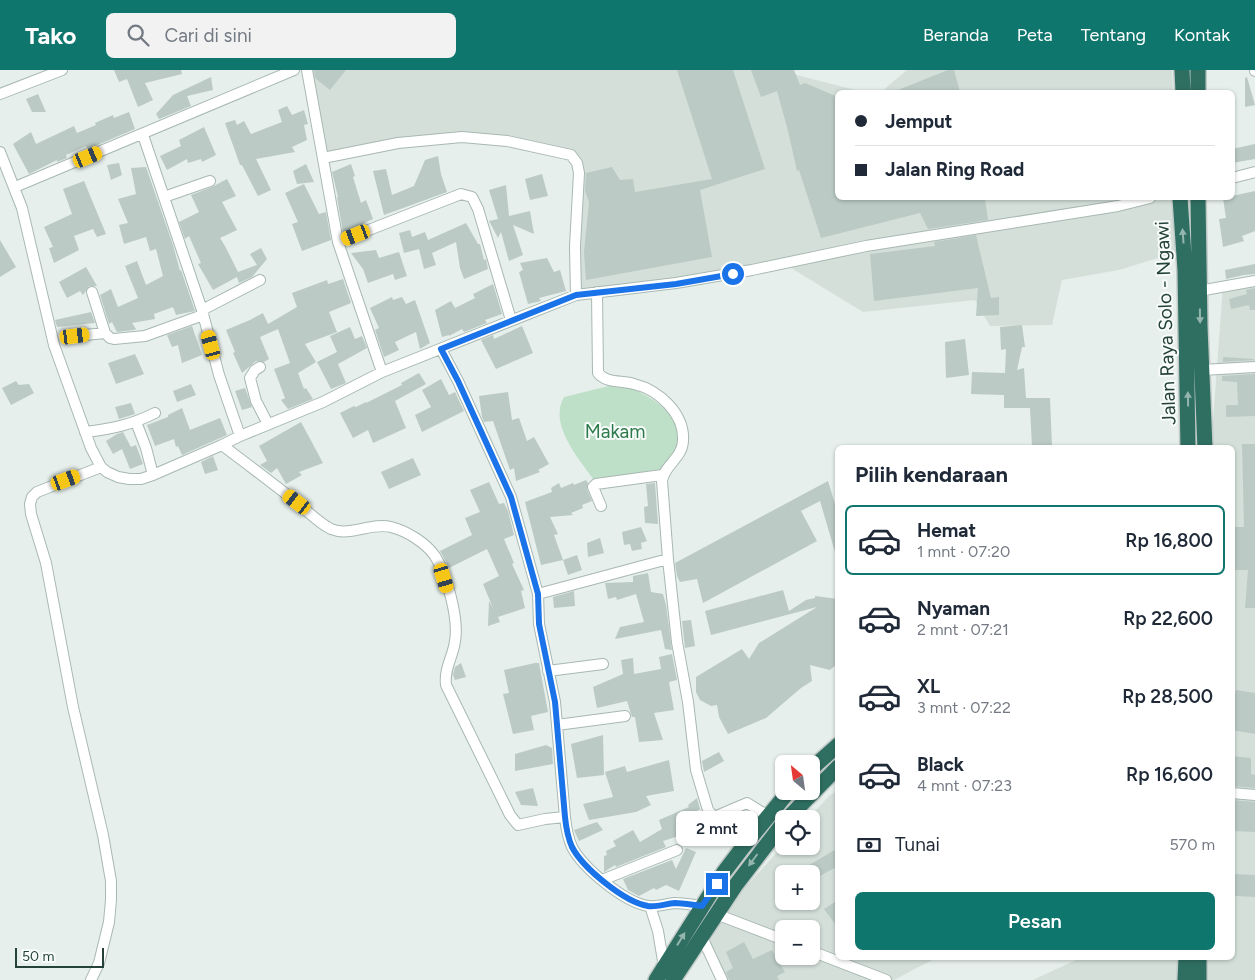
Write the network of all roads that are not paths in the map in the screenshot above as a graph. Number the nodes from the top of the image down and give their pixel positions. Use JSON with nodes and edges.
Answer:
{"nodes":[{"id":1,"x":62,"y":70,"type":"edge"},
{"id":2,"x":294,"y":70,"type":"edge"},
{"id":3,"x":307,"y":70,"type":"edge"},
{"id":4,"x":1182,"y":70,"type":"edge"},
{"id":5,"x":1198,"y":70,"type":"edge"},
{"id":6,"x":1182,"y":90,"type":"edge"},
{"id":7,"x":1198,"y":90,"type":"edge"},
{"id":8,"x":0,"y":94,"type":"edge"},
{"id":9,"x":143,"y":135,"type":"junction"},
{"id":10,"x":0,"y":152,"type":"edge"},
{"id":11,"x":323,"y":158,"type":"junction"},
{"id":12,"x":1255,"y":172,"type":"edge"},
{"id":13,"x":1235,"y":177,"type":"edge"},
{"id":14,"x":210,"y":182,"type":"dead end"},
{"id":15,"x":15,"y":187,"type":"junction"},
{"id":16,"x":164,"y":198,"type":"junction"},
{"id":17,"x":1142,"y":200,"type":"edge"},
{"id":18,"x":1180,"y":200,"type":"edge"},
{"id":19,"x":1198,"y":200,"type":"edge"},
{"id":20,"x":338,"y":242,"type":"junction"},
{"id":21,"x":260,"y":280,"type":"dead end"},
{"id":22,"x":1255,"y":280,"type":"edge"},
{"id":23,"x":1199,"y":291,"type":"junction"},
{"id":24,"x":92,"y":292,"type":"dead end"},
{"id":25,"x":597,"y":292,"type":"junction"},
{"id":26,"x":576,"y":295,"type":"junction"},
{"id":27,"x":202,"y":312,"type":"junction"},
{"id":28,"x":511,"y":320,"type":"junction"},
{"id":29,"x":105,"y":333,"type":"junction"},
{"id":30,"x":75,"y":336,"type":"dead end"},
{"id":31,"x":441,"y":349,"type":"junction"},
{"id":32,"x":260,"y":367,"type":"dead end"},
{"id":33,"x":1255,"y":367,"type":"edge"},
{"id":34,"x":1202,"y":370,"type":"junction"},
{"id":35,"x":382,"y":372,"type":"junction"},
{"id":36,"x":155,"y":413,"type":"dead end"},
{"id":37,"x":136,"y":422,"type":"junction"},
{"id":38,"x":268,"y":424,"type":"junction"},
{"id":39,"x":85,"y":432,"type":"junction"},
{"id":40,"x":240,"y":436,"type":"junction"},
{"id":41,"x":222,"y":445,"type":"junction"},
{"id":42,"x":1188,"y":445,"type":"edge"},
{"id":43,"x":1205,"y":445,"type":"edge"},
{"id":44,"x":101,"y":467,"type":"junction"},
{"id":45,"x":153,"y":475,"type":"junction"},
{"id":46,"x":662,"y":475,"type":"junction"},
{"id":47,"x":602,"y":506,"type":"dead end"},
{"id":48,"x":668,"y":560,"type":"junction"},
{"id":49,"x":538,"y":594,"type":"junction"},
{"id":50,"x":603,"y":664,"type":"dead end"},
{"id":51,"x":548,"y":671,"type":"junction"},
{"id":52,"x":625,"y":716,"type":"dead end"},
{"id":53,"x":557,"y":725,"type":"junction"},
{"id":54,"x":835,"y":748,"type":"edge"},
{"id":55,"x":820,"y":761,"type":"edge"},
{"id":56,"x":835,"y":770,"type":"edge"},
{"id":57,"x":1235,"y":793,"type":"edge"},
{"id":58,"x":1255,"y":795,"type":"edge"},
{"id":59,"x":781,"y":800,"type":"edge"},
{"id":60,"x":796,"y":810,"type":"edge"},
{"id":61,"x":768,"y":816,"type":"junction"},
{"id":62,"x":565,"y":817,"type":"junction"},
{"id":63,"x":714,"y":817,"type":"junction"},
{"id":64,"x":775,"y":833,"type":"edge"},
{"id":65,"x":743,"y":847,"type":"junction"},
{"id":66,"x":677,"y":850,"type":"dead end"},
{"id":67,"x":602,"y":880,"type":"junction"},
{"id":68,"x":650,"y":906,"type":"junction"},
{"id":69,"x":702,"y":906,"type":"junction"},
{"id":70,"x":716,"y":914,"type":"junction"},
{"id":71,"x":701,"y":935,"type":"junction"},
{"id":72,"x":775,"y":937,"type":"edge"},
{"id":73,"x":820,"y":954,"type":"edge"},
{"id":74,"x":1186,"y":960,"type":"edge"},
{"id":75,"x":1199,"y":960,"type":"edge"},
{"id":76,"x":660,"y":974,"type":"edge"},
{"id":77,"x":91,"y":980,"type":"edge"},
{"id":78,"x":673,"y":980,"type":"edge"},
{"id":79,"x":722,"y":980,"type":"edge"},
{"id":80,"x":886,"y":980,"type":"edge"},
{"id":81,"x":1185,"y":980,"type":"edge"},
{"id":82,"x":1199,"y":980,"type":"edge"}],
"edges":[{"from":1,"to":8,"type":"street"},
{"from":2,"to":9,"type":"street"},
{"from":3,"to":11,"type":"street"},
{"from":4,"to":6,"type":"highway"},
{"from":5,"to":7,"type":"highway"},
{"from":9,"to":15,"type":"street"},
{"from":9,"to":16,"type":"street"},
{"from":10,"to":15,"type":"street"},
{"from":11,"to":20,"type":"street"},
{"from":11,"to":26,"type":"street"},
{"from":12,"to":13,"type":"street"},
{"from":14,"to":16,"type":"street"},
{"from":15,"to":39,"type":"street"},
{"from":16,"to":27,"type":"street"},
{"from":17,"to":25,"type":"street"},
{"from":42,"to":18,"type":"highway","name":"Jalan Raya Solo - Ngawi","one_way":true},
{"from":19,"to":23,"type":"highway","name":"Jalan Raya Solo - Ngawi"},
{"from":20,"to":28,"type":"street"},
{"from":20,"to":35,"type":"street"},
{"from":21,"to":27,"type":"street"},
{"from":22,"to":23,"type":"street"},
{"from":23,"to":34,"type":"highway","name":"Jalan Raya Solo - Ngawi","one_way":true},
{"from":24,"to":29,"type":"street"},
{"from":25,"to":26,"type":"street"},
{"from":25,"to":46,"type":"street"},
{"from":26,"to":28,"type":"street"},
{"from":27,"to":29,"type":"street"},
{"from":27,"to":40,"type":"street"},
{"from":28,"to":31,"type":"street"},
{"from":29,"to":30,"type":"street"},
{"from":31,"to":35,"type":"street"},
{"from":31,"to":49,"type":"street"},
{"from":32,"to":38,"type":"street"},
{"from":33,"to":34,"type":"street"},
{"from":34,"to":43,"type":"highway","name":"Jalan Raya Solo - Ngawi"},
{"from":35,"to":38,"type":"street"},
{"from":36,"to":37,"type":"street"},
{"from":37,"to":39,"type":"street"},
{"from":37,"to":45,"type":"street"},
{"from":38,"to":40,"type":"street"},
{"from":39,"to":44,"type":"street"},
{"from":40,"to":41,"type":"street"},
{"from":41,"to":45,"type":"street"},
{"from":41,"to":62,"type":"street"},
{"from":44,"to":45,"type":"street"},
{"from":44,"to":77,"type":"street"},
{"from":46,"to":47,"type":"street"},
{"from":46,"to":48,"type":"street"},
{"from":48,"to":49,"type":"street"},
{"from":48,"to":63,"type":"street"},
{"from":49,"to":51,"type":"street"},
{"from":50,"to":51,"type":"street"},
{"from":51,"to":53,"type":"street"},
{"from":52,"to":53,"type":"street"},
{"from":53,"to":62,"type":"street"},
{"from":54,"to":55,"type":"highway"},
{"from":56,"to":60,"type":"highway"},
{"from":57,"to":58,"type":"street"},
{"from":59,"to":61,"type":"highway"},
{"from":61,"to":63,"type":"street"},
{"from":61,"to":65,"type":"highway"},
{"from":62,"to":67,"type":"street"},
{"from":63,"to":65,"type":"street"},
{"from":64,"to":70,"type":"highway","one_way":true},
{"from":65,"to":69,"type":"highway"},
{"from":66,"to":67,"type":"street"},
{"from":67,"to":68,"type":"street"},
{"from":68,"to":69,"type":"street"},
{"from":68,"to":76,"type":"street"},
{"from":76,"to":69,"type":"highway","one_way":true},
{"from":70,"to":71,"type":"highway"},
{"from":70,"to":72,"type":"street"},
{"from":71,"to":78,"type":"highway"},
{"from":71,"to":79,"type":"street"},
{"from":73,"to":80,"type":"street"},
{"from":74,"to":81,"type":"highway"},
{"from":75,"to":82,"type":"highway"}]}
